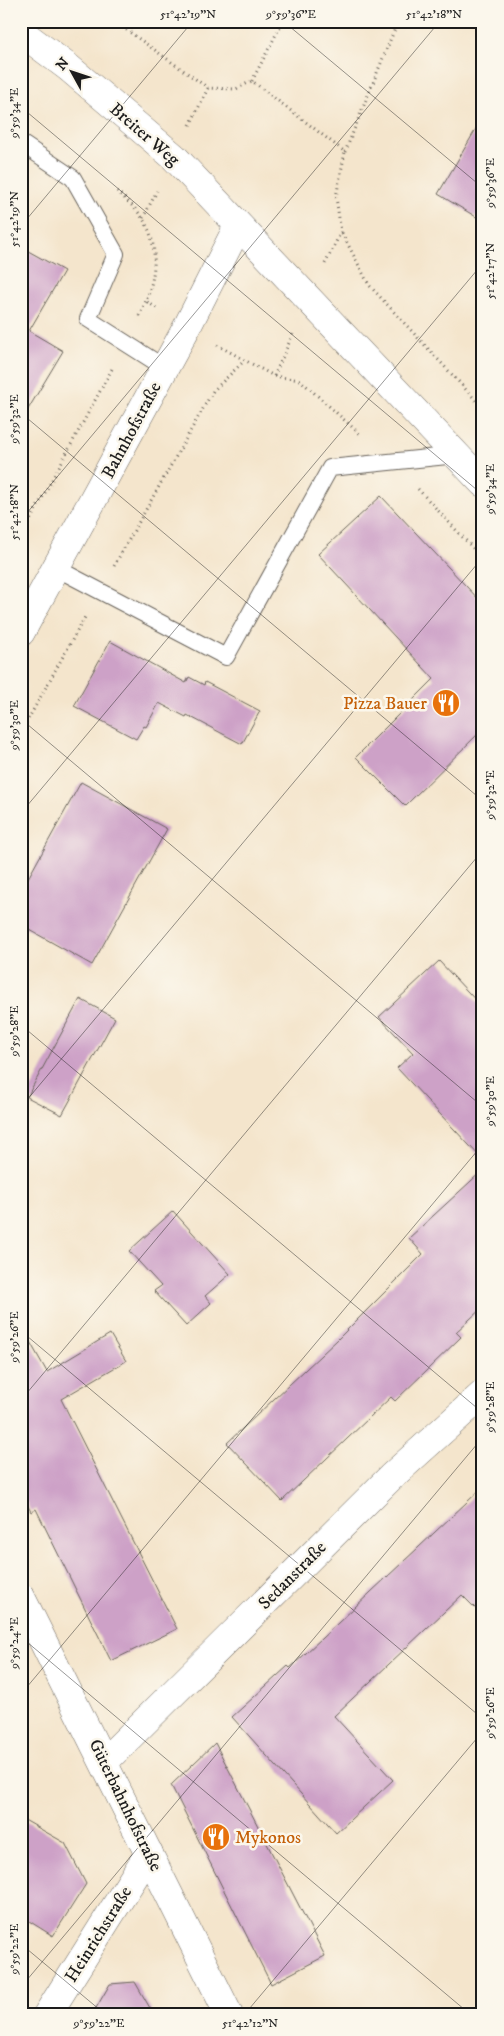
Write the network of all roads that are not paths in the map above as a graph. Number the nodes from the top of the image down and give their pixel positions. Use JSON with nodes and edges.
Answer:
{"nodes":[{"id":1,"x":21,"y":32,"type":"edge"},
{"id":2,"x":21,"y":143,"type":"edge"},
{"id":3,"x":238,"y":226,"type":"junction"},
{"id":4,"x":165,"y":368,"type":"junction"},
{"id":5,"x":456,"y":455,"type":"junction"},
{"id":6,"x":483,"y":482,"type":"edge"},
{"id":7,"x":56,"y":568,"type":"junction"},
{"id":8,"x":21,"y":632,"type":"edge"},
{"id":9,"x":483,"y":1394,"type":"edge"},
{"id":10,"x":21,"y":1597,"type":"edge"},
{"id":11,"x":105,"y":1761,"type":"junction"},
{"id":12,"x":149,"y":1853,"type":"junction"},
{"id":13,"x":46,"y":2015,"type":"edge"},
{"id":14,"x":229,"y":2015,"type":"edge"}],
"edges":[{"from":1,"to":3,"type":"street","name":"Breiter Weg"},
{"from":2,"to":4,"type":"lane"},
{"from":3,"to":4,"type":"street","name":"Bahnhofstraße"},
{"from":3,"to":5,"type":"street","name":"Breiter Weg"},
{"from":4,"to":7,"type":"street","name":"Bahnhofstraße"},
{"from":5,"to":6,"type":"street","name":"Breiter Weg"},
{"from":5,"to":7,"type":"lane"},
{"from":7,"to":8,"type":"street","name":"Bahnhofstraße"},
{"from":9,"to":11,"type":"street","name":"Sedanstraße"},
{"from":10,"to":11,"type":"street","name":"Güterbahnhofstraße"},
{"from":11,"to":12,"type":"street","name":"Güterbahnhofstraße"},
{"from":12,"to":13,"type":"street","name":"Heinrichstraße"},
{"from":12,"to":14,"type":"street","name":"Güterbahnhofstraße"}]}
